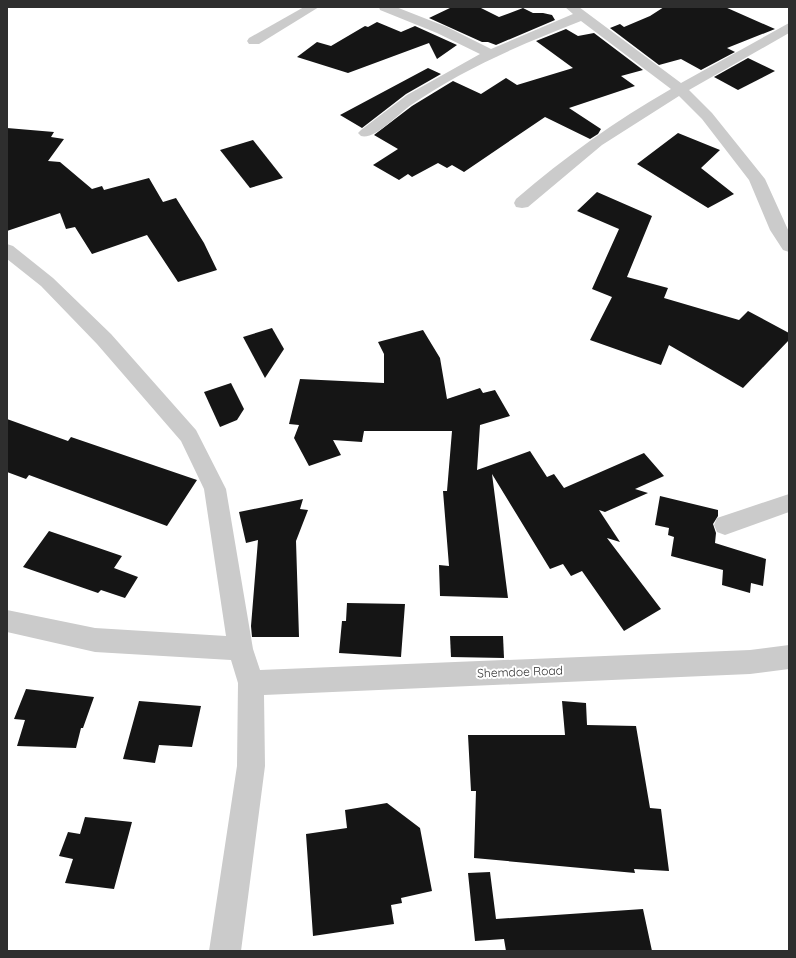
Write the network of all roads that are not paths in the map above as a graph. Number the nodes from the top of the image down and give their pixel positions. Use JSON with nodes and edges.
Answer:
{"nodes":[{"id":1,"x":313,"y":7,"type":"edge"},
{"id":2,"x":385,"y":7,"type":"edge"},
{"id":3,"x":577,"y":11,"type":"edge"},
{"id":4,"x":789,"y":27,"type":"edge"},
{"id":5,"x":254,"y":41,"type":"dead end"},
{"id":6,"x":490,"y":54,"type":"junction"},
{"id":7,"x":680,"y":89,"type":"junction"},
{"id":8,"x":366,"y":133,"type":"dead end"},
{"id":9,"x":522,"y":203,"type":"dead end"},
{"id":10,"x":789,"y":246,"type":"edge"},
{"id":11,"x":7,"y":250,"type":"edge"},
{"id":12,"x":789,"y":503,"type":"edge"},
{"id":13,"x":725,"y":525,"type":"dead end"},
{"id":14,"x":7,"y":621,"type":"edge"},
{"id":15,"x":240,"y":649,"type":"junction"},
{"id":16,"x":789,"y":657,"type":"edge"},
{"id":17,"x":251,"y":683,"type":"junction"},
{"id":18,"x":225,"y":951,"type":"edge"}],
"edges":[{"from":1,"to":5,"type":"street"},
{"from":2,"to":6,"type":"street"},
{"from":3,"to":6,"type":"street"},
{"from":3,"to":7,"type":"street"},
{"from":4,"to":7,"type":"street"},
{"from":6,"to":8,"type":"street"},
{"from":7,"to":9,"type":"street"},
{"from":7,"to":10,"type":"street"},
{"from":11,"to":15,"type":"street"},
{"from":12,"to":13,"type":"street"},
{"from":14,"to":15,"type":"street"},
{"from":15,"to":17,"type":"street"},
{"from":16,"to":17,"type":"street","name":"Shemdoe Road"},
{"from":17,"to":18,"type":"street"}]}
